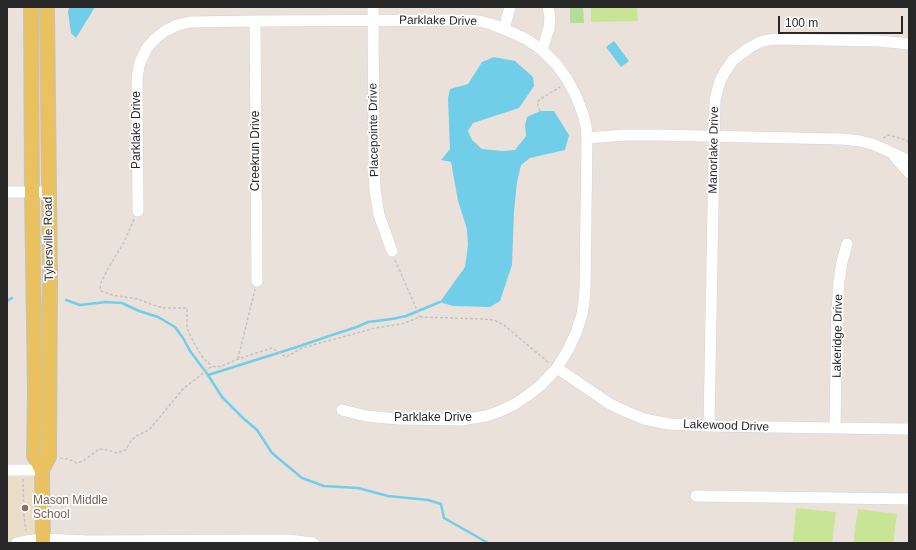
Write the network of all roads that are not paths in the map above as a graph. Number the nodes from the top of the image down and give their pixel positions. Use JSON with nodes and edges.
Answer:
{"nodes":[{"id":1,"x":31,"y":7,"type":"edge"},
{"id":2,"x":47,"y":7,"type":"edge"},
{"id":3,"x":373,"y":7,"type":"edge"},
{"id":4,"x":510,"y":7,"type":"edge"},
{"id":5,"x":548,"y":7,"type":"edge"},
{"id":6,"x":255,"y":21,"type":"junction"},
{"id":7,"x":373,"y":21,"type":"junction"},
{"id":8,"x":504,"y":29,"type":"junction"},
{"id":9,"x":909,"y":44,"type":"edge"},
{"id":10,"x":542,"y":50,"type":"junction"},
{"id":11,"x":715,"y":136,"type":"junction"},
{"id":12,"x":587,"y":138,"type":"junction"},
{"id":13,"x":890,"y":152,"type":"junction"},
{"id":14,"x":909,"y":161,"type":"edge"},
{"id":15,"x":909,"y":173,"type":"edge"},
{"id":16,"x":7,"y":192,"type":"edge"},
{"id":17,"x":32,"y":192,"type":"junction"},
{"id":18,"x":49,"y":192,"type":"junction"},
{"id":19,"x":138,"y":211,"type":"road end"},
{"id":20,"x":847,"y":244,"type":"dead end"},
{"id":21,"x":392,"y":251,"type":"road end"},
{"id":22,"x":257,"y":281,"type":"road end"},
{"id":23,"x":557,"y":368,"type":"junction"},
{"id":24,"x":342,"y":410,"type":"dead end"},
{"id":25,"x":709,"y":426,"type":"junction"},
{"id":26,"x":835,"y":428,"type":"junction"},
{"id":27,"x":909,"y":429,"type":"edge"},
{"id":28,"x":7,"y":470,"type":"edge"},
{"id":29,"x":42,"y":470,"type":"junction"},
{"id":30,"x":696,"y":496,"type":"dead end"},
{"id":31,"x":909,"y":499,"type":"edge"},
{"id":32,"x":43,"y":541,"type":"edge"},
{"id":33,"x":18,"y":543,"type":"edge"},
{"id":34,"x":313,"y":543,"type":"edge"}],
"edges":[{"from":1,"to":17,"type":"main road","name":"Tylersville Road"},
{"from":2,"to":18,"type":"main road","name":"Tylersville Road"},
{"from":3,"to":7,"type":"street","name":"Placepointe Drive"},
{"from":4,"to":8,"type":"street"},
{"from":5,"to":10,"type":"street"},
{"from":6,"to":7,"type":"street","name":"Parklake Drive"},
{"from":6,"to":19,"type":"street","name":"Parklake Drive"},
{"from":6,"to":22,"type":"street","name":"Creekrun Drive"},
{"from":7,"to":8,"type":"street","name":"Parklake Drive"},
{"from":7,"to":21,"type":"street","name":"Placepointe Drive"},
{"from":8,"to":10,"type":"street","name":"Parklake Drive"},
{"from":9,"to":11,"type":"street","name":"Manorlake Drive"},
{"from":10,"to":12,"type":"street","name":"Parklake Drive"},
{"from":11,"to":12,"type":"street"},
{"from":11,"to":13,"type":"street"},
{"from":11,"to":25,"type":"street","name":"Manorlake Drive"},
{"from":12,"to":23,"type":"street","name":"Parklake Drive"},
{"from":13,"to":14,"type":"street"},
{"from":13,"to":15,"type":"street"},
{"from":16,"to":17,"type":"street"},
{"from":17,"to":18,"type":"street"},
{"from":17,"to":29,"type":"main road","name":"Tylersville Road"},
{"from":18,"to":29,"type":"main road","name":"Tylersville Road"},
{"from":20,"to":26,"type":"street","name":"Lakeridge Drive"},
{"from":23,"to":24,"type":"street","name":"Parklake Drive"},
{"from":23,"to":25,"type":"street","name":"Lakewood Drive"},
{"from":25,"to":26,"type":"street","name":"Lakewood Drive"},
{"from":26,"to":27,"type":"street","name":"Lakewood Drive"},
{"from":28,"to":29,"type":"street"},
{"from":29,"to":32,"type":"main road","name":"Tylersville Road"},
{"from":30,"to":31,"type":"street"},
{"from":32,"to":33,"type":"street"},
{"from":32,"to":34,"type":"street"}]}
